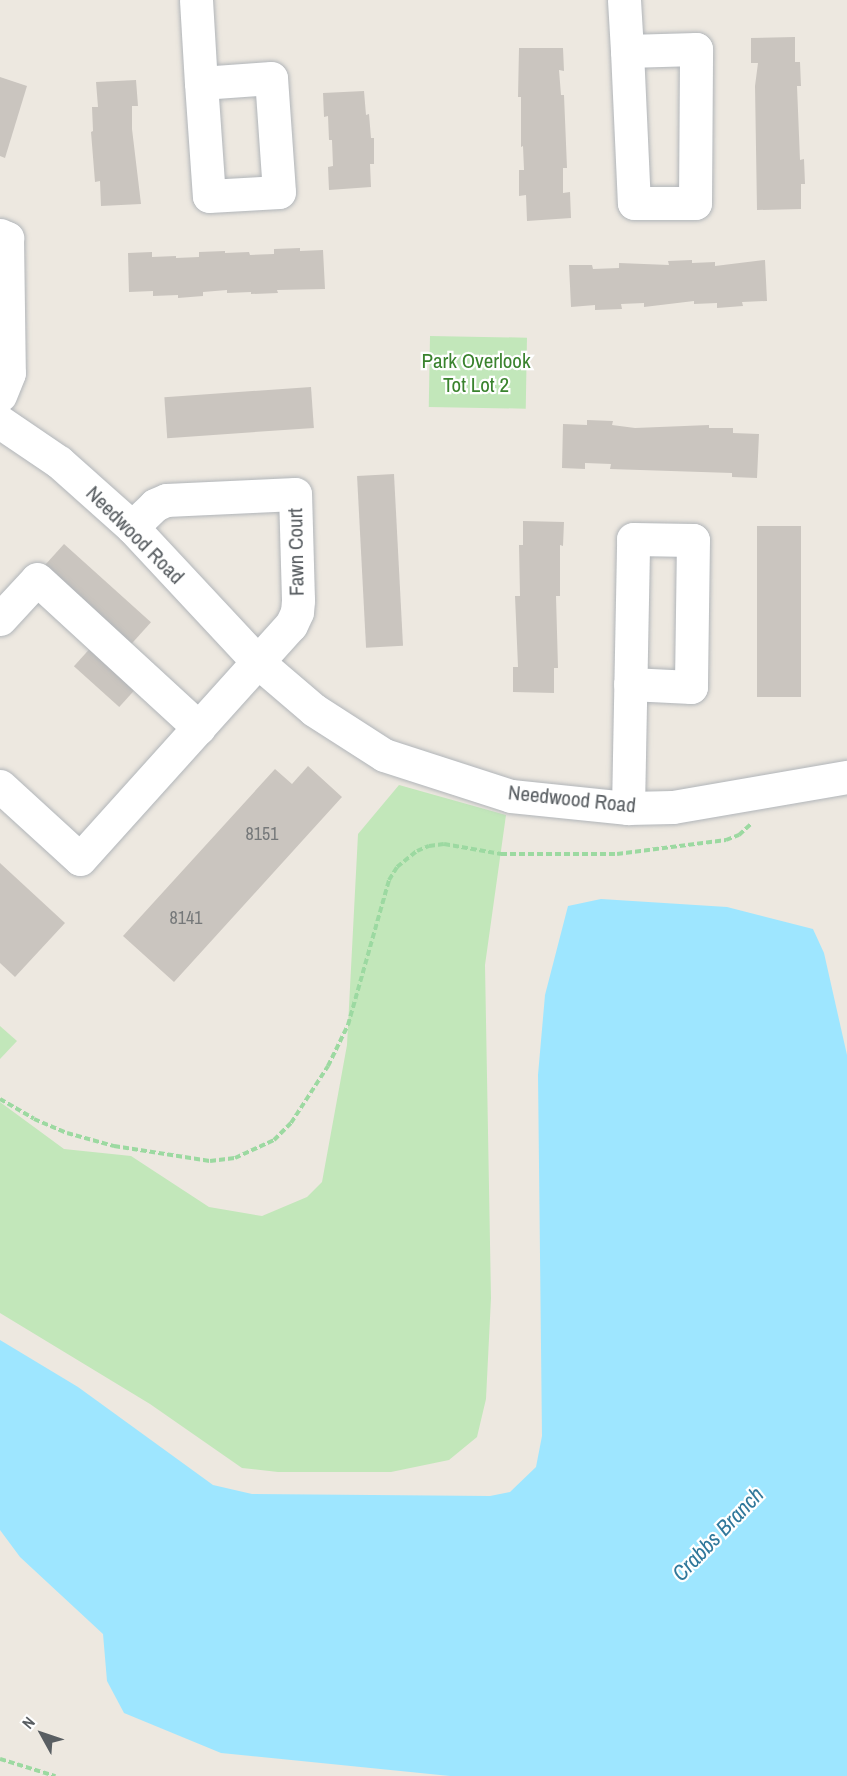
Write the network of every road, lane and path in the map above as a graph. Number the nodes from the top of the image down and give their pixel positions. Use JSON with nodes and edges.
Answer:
{"nodes":[{"id":1,"x":196,"y":0,"type":"edge"},
{"id":2,"x":624,"y":0,"type":"edge"},
{"id":3,"x":627,"y":51,"type":"junction"},
{"id":4,"x":201,"y":83,"type":"dead end"},
{"id":5,"x":0,"y":235,"type":"edge"},
{"id":6,"x":0,"y":395,"type":"edge"},
{"id":7,"x":0,"y":422,"type":"edge"},
{"id":8,"x":132,"y":527,"type":"junction"},
{"id":9,"x":0,"y":619,"type":"edge"},
{"id":10,"x":259,"y":663,"type":"junction"},
{"id":11,"x":630,"y":684,"type":"dead end"},
{"id":12,"x":199,"y":728,"type":"junction"},
{"id":13,"x":847,"y":777,"type":"edge"},
{"id":14,"x":0,"y":786,"type":"edge"},
{"id":15,"x":628,"y":808,"type":"junction"},
{"id":16,"x":752,"y":823,"type":"dead end"},
{"id":17,"x":0,"y":1099,"type":"edge"},
{"id":18,"x":0,"y":1760,"type":"edge"},
{"id":19,"x":55,"y":1776,"type":"edge"}],
"edges":[{"from":1,"to":4,"type":"street"},
{"from":2,"to":3,"type":"street"},
{"from":3,"to":3,"type":"street"},
{"from":5,"to":6,"type":"street"},
{"from":7,"to":8,"type":"street","name":"Needwood Road"},
{"from":8,"to":10,"type":"street","name":"Needwood Road"},
{"from":8,"to":10,"type":"street","name":"Fawn Court"},
{"from":9,"to":12,"type":"street"},
{"from":10,"to":12,"type":"street"},
{"from":10,"to":15,"type":"street","name":"Needwood Road"},
{"from":11,"to":15,"type":"street"},
{"from":12,"to":14,"type":"street"},
{"from":13,"to":15,"type":"street","name":"Needwood Road"},
{"from":16,"to":17,"type":"path"},
{"from":18,"to":19,"type":"path"}]}
